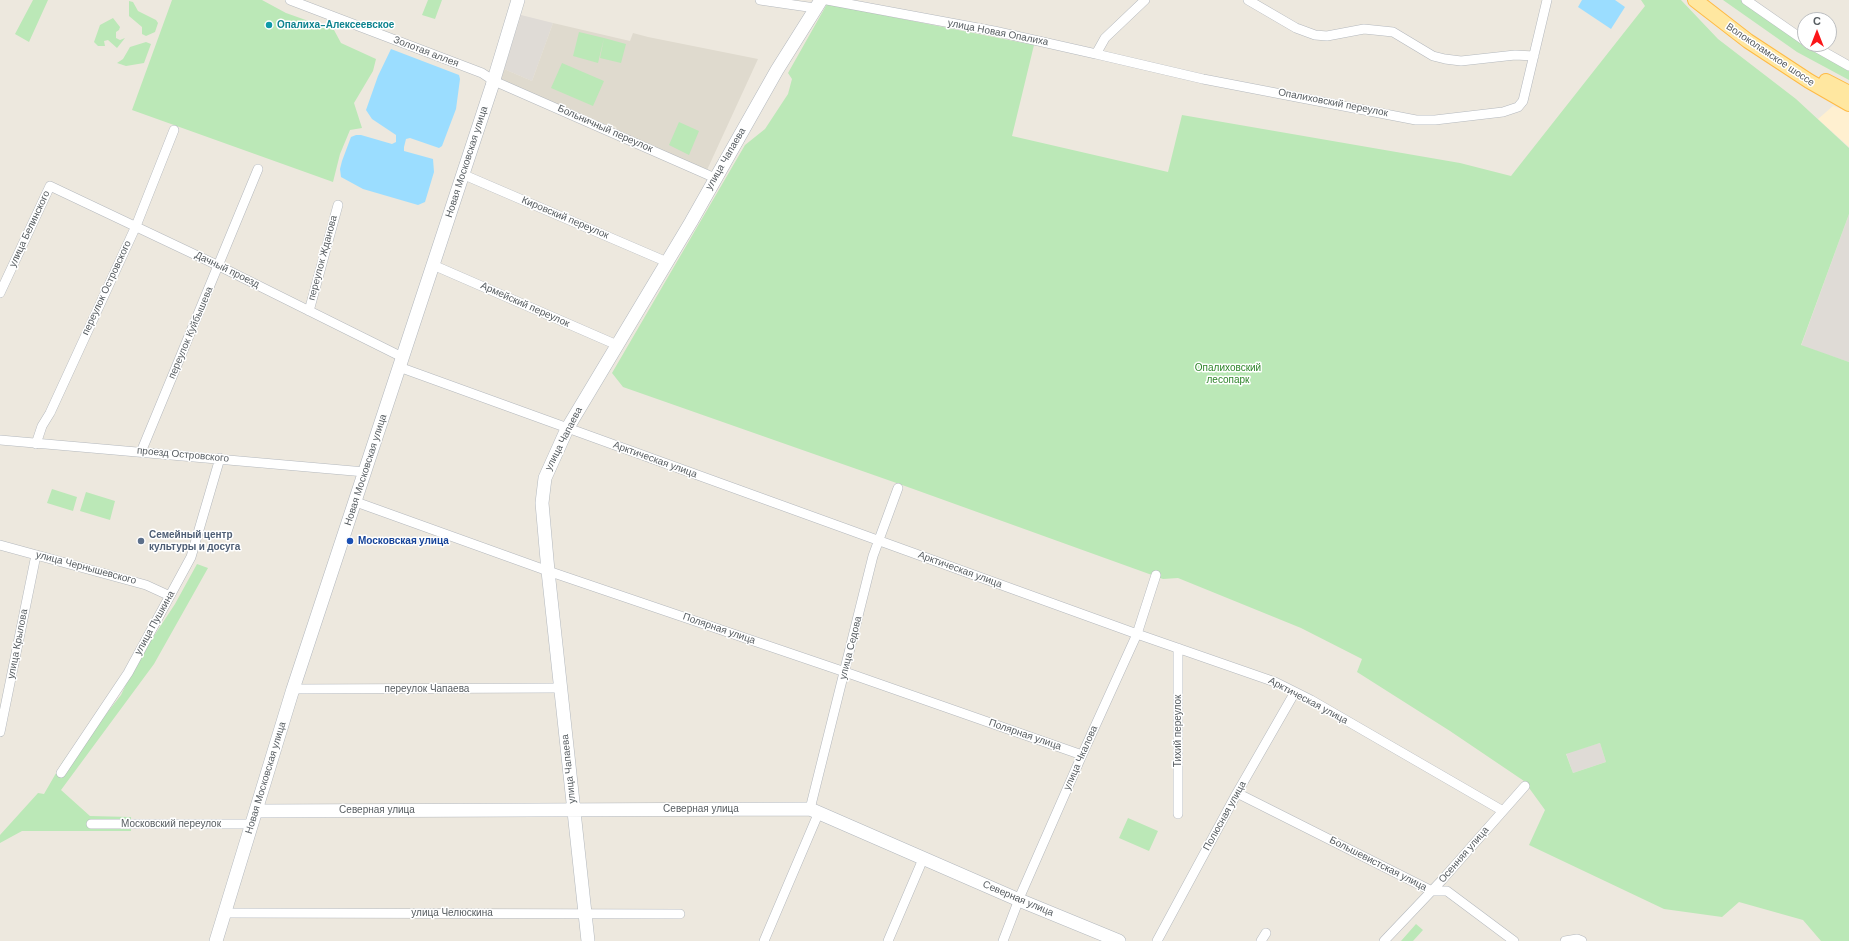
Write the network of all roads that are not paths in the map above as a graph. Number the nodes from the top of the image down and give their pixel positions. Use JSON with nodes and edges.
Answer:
{"nodes":[{"id":1,"x":290,"y":0,"type":"edge"},
{"id":2,"x":518,"y":0,"type":"edge"},
{"id":3,"x":760,"y":0,"type":"edge"},
{"id":4,"x":827,"y":0,"type":"edge"},
{"id":5,"x":1145,"y":0,"type":"edge"},
{"id":6,"x":1248,"y":0,"type":"edge"},
{"id":7,"x":1547,"y":0,"type":"edge"},
{"id":8,"x":1695,"y":0,"type":"edge"},
{"id":9,"x":1708,"y":0,"type":"edge"},
{"id":10,"x":1746,"y":0,"type":"edge"},
{"id":11,"x":818,"y":4,"type":"edge"},
{"id":12,"x":1797,"y":35,"type":"edge"},
{"id":13,"x":1824,"y":52,"type":"edge"},
{"id":14,"x":1096,"y":54,"type":"junction"},
{"id":15,"x":1534,"y":56,"type":"junction"},
{"id":16,"x":1849,"y":66,"type":"edge"},
{"id":17,"x":494,"y":81,"type":"junction"},
{"id":18,"x":1849,"y":93,"type":"edge"},
{"id":19,"x":1849,"y":104,"type":"edge"},
{"id":20,"x":174,"y":130,"type":"dead end"},
{"id":21,"x":258,"y":169,"type":"dead end"},
{"id":22,"x":462,"y":174,"type":"junction"},
{"id":23,"x":716,"y":178,"type":"junction"},
{"id":24,"x":50,"y":186,"type":"joint"},
{"id":25,"x":338,"y":205,"type":"dead end"},
{"id":26,"x":136,"y":226,"type":"junction"},
{"id":27,"x":667,"y":262,"type":"junction"},
{"id":28,"x":433,"y":265,"type":"junction"},
{"id":29,"x":218,"y":266,"type":"junction"},
{"id":30,"x":0,"y":293,"type":"edge"},
{"id":31,"x":309,"y":311,"type":"junction"},
{"id":32,"x":617,"y":345,"type":"junction"},
{"id":33,"x":401,"y":362,"type":"junction"},
{"id":34,"x":567,"y":429,"type":"junction"},
{"id":35,"x":0,"y":440,"type":"edge"},
{"id":36,"x":36,"y":444,"type":"junction"},
{"id":37,"x":141,"y":452,"type":"junction"},
{"id":38,"x":220,"y":458,"type":"junction"},
{"id":39,"x":365,"y":472,"type":"junction"},
{"id":40,"x":898,"y":488,"type":"dead end"},
{"id":41,"x":356,"y":502,"type":"junction"},
{"id":42,"x":879,"y":541,"type":"junction"},
{"id":43,"x":0,"y":545,"type":"edge"},
{"id":44,"x":36,"y":555,"type":"junction"},
{"id":45,"x":548,"y":571,"type":"junction"},
{"id":46,"x":1156,"y":575,"type":"dead end"},
{"id":47,"x":170,"y":596,"type":"junction"},
{"id":48,"x":1137,"y":634,"type":"junction"},
{"id":49,"x":1178,"y":648,"type":"junction"},
{"id":50,"x":845,"y":672,"type":"junction"},
{"id":51,"x":561,"y":688,"type":"junction"},
{"id":52,"x":293,"y":690,"type":"junction"},
{"id":53,"x":1295,"y":692,"type":"junction"},
{"id":54,"x":0,"y":732,"type":"edge"},
{"id":55,"x":1082,"y":755,"type":"junction"},
{"id":56,"x":61,"y":773,"type":"dead end"},
{"id":57,"x":1525,"y":786,"type":"dead end"},
{"id":58,"x":1237,"y":793,"type":"junction"},
{"id":59,"x":573,"y":810,"type":"junction"},
{"id":60,"x":256,"y":811,"type":"junction"},
{"id":61,"x":814,"y":811,"type":"junction"},
{"id":62,"x":1503,"y":811,"type":"junction"},
{"id":63,"x":1178,"y":814,"type":"dead end"},
{"id":64,"x":91,"y":824,"type":"dead end"},
{"id":65,"x":251,"y":824,"type":"junction"},
{"id":66,"x":923,"y":859,"type":"junction"},
{"id":67,"x":1432,"y":891,"type":"junction"},
{"id":68,"x":1019,"y":900,"type":"junction"},
{"id":69,"x":224,"y":913,"type":"junction"},
{"id":70,"x":586,"y":914,"type":"junction"},
{"id":71,"x":680,"y":914,"type":"dead end"},
{"id":72,"x":216,"y":941,"type":"edge"},
{"id":73,"x":588,"y":941,"type":"edge"},
{"id":74,"x":764,"y":941,"type":"edge"},
{"id":75,"x":888,"y":941,"type":"edge"},
{"id":76,"x":1003,"y":941,"type":"edge"},
{"id":77,"x":1119,"y":941,"type":"edge"},
{"id":78,"x":1157,"y":941,"type":"edge"},
{"id":79,"x":1384,"y":941,"type":"edge"},
{"id":80,"x":1514,"y":941,"type":"edge"},
{"id":81,"x":1565,"y":941,"type":"edge"},
{"id":82,"x":1582,"y":941,"type":"edge"}],
"edges":[{"from":1,"to":17,"type":"street","name":"Золотая аллея"},
{"from":2,"to":17,"type":"street","name":"Новая Московская улица"},
{"from":3,"to":11,"type":"street"},
{"from":4,"to":14,"type":"street","name":"улица Новая Опалиха"},
{"from":5,"to":14,"type":"street"},
{"from":6,"to":15,"type":"street"},
{"from":7,"to":15,"type":"street","name":"Опалиховский переулок"},
{"from":8,"to":19,"type":"main road","name":"Волоколамское шоссе"},
{"from":9,"to":18,"type":"main road","name":"Волоколамское шоссе"},
{"from":10,"to":12,"type":"street"},
{"from":11,"to":23,"type":"street","name":"улица Чапаева"},
{"from":13,"to":16,"type":"street"},
{"from":14,"to":15,"type":"street","name":"Опалиховский переулок"},
{"from":17,"to":22,"type":"street","name":"Новая Московская улица"},
{"from":17,"to":23,"type":"street","name":"Больничный переулок"},
{"from":20,"to":26,"type":"street","name":"переулок Островского"},
{"from":21,"to":29,"type":"street","name":"переулок Куйбышева"},
{"from":22,"to":27,"type":"street","name":"Кировский переулок"},
{"from":22,"to":28,"type":"street","name":"Новая Московская улица"},
{"from":23,"to":27,"type":"street","name":"улица Чапаева"},
{"from":24,"to":26,"type":"street","name":"Дачный проезд"},
{"from":24,"to":30,"type":"street","name":"улица Белинского"},
{"from":25,"to":31,"type":"street","name":"переулок Жданова"},
{"from":26,"to":29,"type":"street","name":"Дачный проезд"},
{"from":26,"to":36,"type":"street","name":"переулок Островского"},
{"from":27,"to":32,"type":"street","name":"улица Чапаева"},
{"from":28,"to":32,"type":"street","name":"Армейский переулок"},
{"from":28,"to":33,"type":"street","name":"Новая Московская улица"},
{"from":29,"to":31,"type":"street","name":"Дачный проезд"},
{"from":29,"to":37,"type":"street","name":"переулок Куйбышева"},
{"from":31,"to":33,"type":"street","name":"Дачный проезд"},
{"from":32,"to":34,"type":"street","name":"улица Чапаева"},
{"from":33,"to":34,"type":"street","name":"Арктическая улица"},
{"from":33,"to":39,"type":"street","name":"Новая Московская улица"},
{"from":34,"to":42,"type":"street","name":"Арктическая улица"},
{"from":34,"to":45,"type":"street","name":"улица Чапаева"},
{"from":35,"to":36,"type":"street","name":"проезд Островского"},
{"from":36,"to":37,"type":"street","name":"проезд Островского"},
{"from":37,"to":38,"type":"street","name":"проезд Островского"},
{"from":38,"to":39,"type":"street","name":"проезд Островского"},
{"from":38,"to":47,"type":"street","name":"улица Пушкина"},
{"from":39,"to":41,"type":"street","name":"Новая Московская улица"},
{"from":40,"to":42,"type":"street","name":"улица Седова"},
{"from":41,"to":45,"type":"street","name":"Полярная улица"},
{"from":41,"to":52,"type":"street","name":"Новая Московская улица"},
{"from":42,"to":48,"type":"street","name":"Арктическая улица"},
{"from":42,"to":50,"type":"street","name":"улица Седова"},
{"from":43,"to":44,"type":"street","name":"улица Чернышевского"},
{"from":44,"to":47,"type":"street","name":"улица Чернышевского"},
{"from":44,"to":54,"type":"street","name":"улица Крылова"},
{"from":45,"to":50,"type":"street","name":"Полярная улица"},
{"from":45,"to":51,"type":"street","name":"улица Чапаева"},
{"from":46,"to":48,"type":"street","name":"улица Чкалова"},
{"from":47,"to":56,"type":"street","name":"улица Пушкина"},
{"from":48,"to":49,"type":"street","name":"Арктическая улица"},
{"from":48,"to":55,"type":"street","name":"улица Чкалова"},
{"from":49,"to":53,"type":"street","name":"Арктическая улица"},
{"from":49,"to":63,"type":"street","name":"Тихий переулок"},
{"from":50,"to":55,"type":"street","name":"Полярная улица"},
{"from":50,"to":61,"type":"street","name":"улица Седова"},
{"from":51,"to":52,"type":"street","name":"переулок Чапаева"},
{"from":51,"to":59,"type":"street","name":"улица Чапаева"},
{"from":52,"to":60,"type":"street","name":"Новая Московская улица"},
{"from":53,"to":58,"type":"street","name":"Полюсная улица"},
{"from":53,"to":62,"type":"street","name":"Арктическая улица"},
{"from":55,"to":68,"type":"street","name":"улица Чкалова"},
{"from":57,"to":62,"type":"street","name":"Осенняя улица"},
{"from":58,"to":67,"type":"street","name":"Большевистская улица"},
{"from":58,"to":78,"type":"street","name":"Полюсная улица"},
{"from":59,"to":60,"type":"street","name":"Северная улица"},
{"from":59,"to":61,"type":"street","name":"Северная улица"},
{"from":59,"to":70,"type":"street","name":"улица Чапаева"},
{"from":60,"to":65,"type":"street","name":"Новая Московская улица"},
{"from":61,"to":66,"type":"street","name":"Северная улица"},
{"from":61,"to":74,"type":"street","name":"улица Седова"},
{"from":62,"to":67,"type":"street","name":"Осенняя улица"},
{"from":64,"to":65,"type":"street","name":"Московский переулок"},
{"from":65,"to":69,"type":"street","name":"Новая Московская улица"},
{"from":66,"to":68,"type":"street","name":"Северная улица"},
{"from":66,"to":75,"type":"street"},
{"from":67,"to":79,"type":"street","name":"Осенняя улица"},
{"from":67,"to":80,"type":"street","name":"Большевистская улица"},
{"from":68,"to":76,"type":"street","name":"улица Чкалова"},
{"from":68,"to":77,"type":"street","name":"Северная улица"},
{"from":69,"to":70,"type":"street","name":"улица Челюскина"},
{"from":69,"to":72,"type":"street","name":"Новая Московская улица"},
{"from":70,"to":71,"type":"street","name":"улица Челюскина"},
{"from":70,"to":73,"type":"street","name":"улица Чапаева"},
{"from":81,"to":82,"type":"street"}]}
